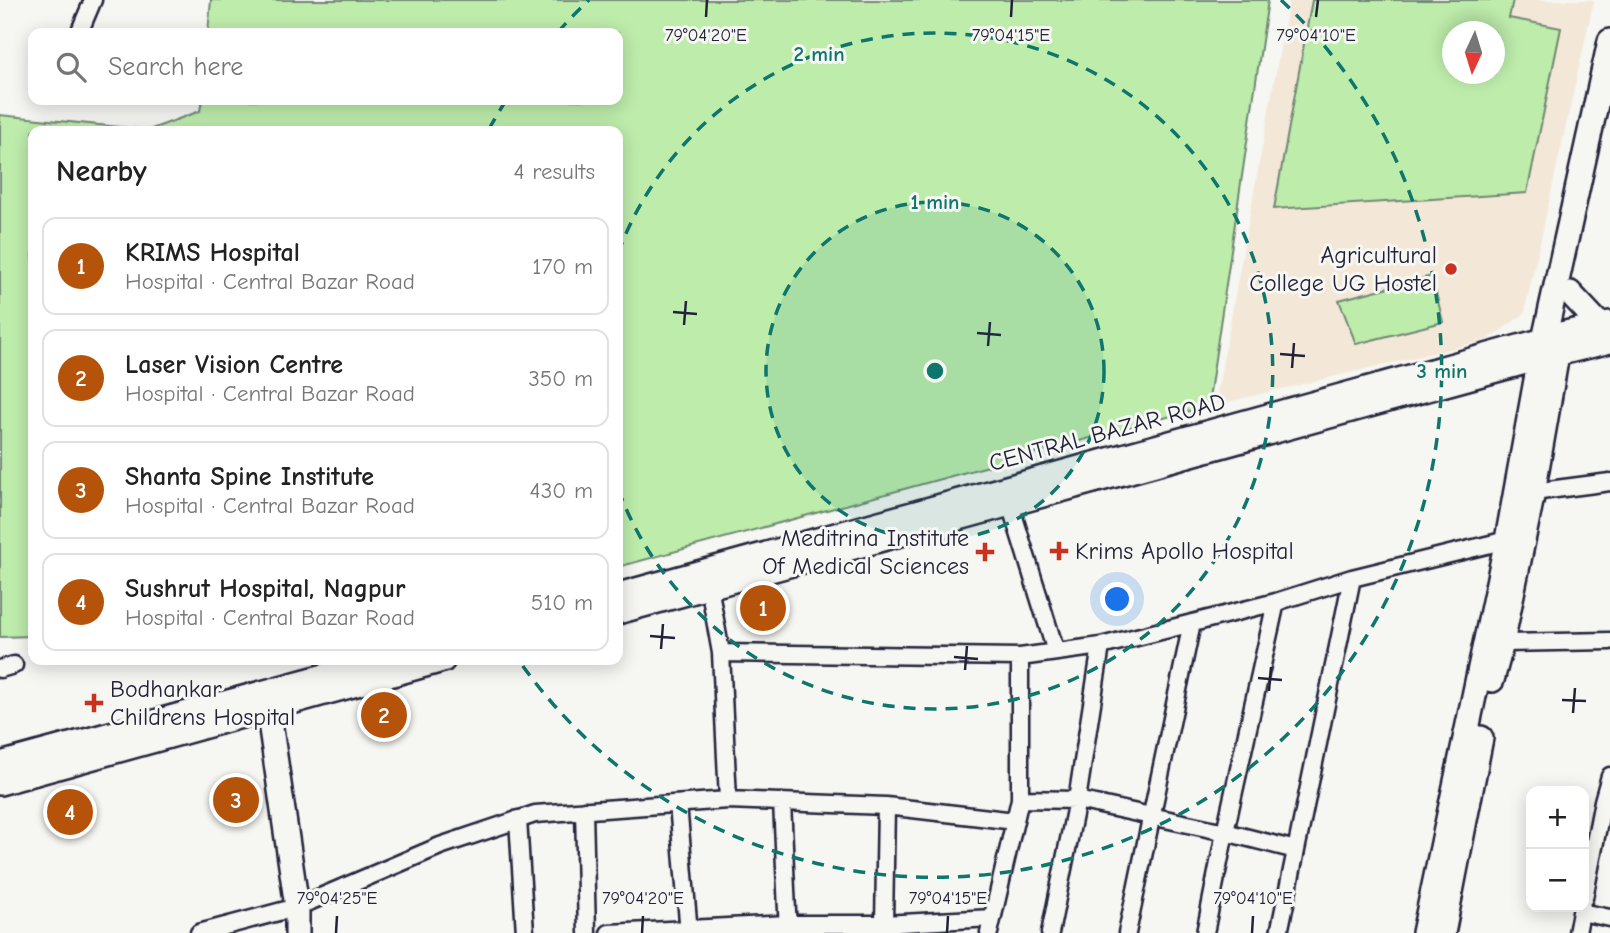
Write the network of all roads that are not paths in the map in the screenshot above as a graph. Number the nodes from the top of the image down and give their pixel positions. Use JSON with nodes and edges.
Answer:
{"nodes":[{"id":1,"x":93,"y":0,"type":"edge"},
{"id":2,"x":81,"y":28,"type":"edge"},
{"id":3,"x":1610,"y":41,"type":"edge"},
{"id":4,"x":1610,"y":114,"type":"edge"},
{"id":5,"x":1570,"y":293,"type":"junction"},
{"id":6,"x":1607,"y":330,"type":"edge"},
{"id":7,"x":1550,"y":347,"type":"junction"},
{"id":8,"x":1610,"y":482,"type":"edge"},
{"id":9,"x":1533,"y":492,"type":"junction"},
{"id":10,"x":1010,"y":504,"type":"junction"},
{"id":11,"x":1507,"y":540,"type":"junction"},
{"id":12,"x":1352,"y":578,"type":"junction"},
{"id":13,"x":709,"y":586,"type":"junction"},
{"id":14,"x":623,"y":594,"type":"edge"},
{"id":15,"x":1276,"y":601,"type":"junction"},
{"id":16,"x":623,"y":611,"type":"edge"},
{"id":17,"x":1192,"y":623,"type":"junction"},
{"id":18,"x":1610,"y":641,"type":"edge"},
{"id":19,"x":1502,"y":643,"type":"junction"},
{"id":20,"x":1101,"y":646,"type":"junction"},
{"id":21,"x":1056,"y":652,"type":"junction"},
{"id":22,"x":721,"y":653,"type":"junction"},
{"id":23,"x":1020,"y":657,"type":"junction"},
{"id":24,"x":368,"y":665,"type":"edge"},
{"id":25,"x":421,"y":665,"type":"edge"},
{"id":26,"x":265,"y":700,"type":"junction"},
{"id":27,"x":0,"y":764,"type":"edge"},
{"id":28,"x":1610,"y":776,"type":"edge"},
{"id":29,"x":0,"y":783,"type":"edge"},
{"id":30,"x":1020,"y":799,"type":"junction"},
{"id":31,"x":728,"y":800,"type":"junction"},
{"id":32,"x":1077,"y":800,"type":"junction"},
{"id":33,"x":782,"y":802,"type":"junction"},
{"id":34,"x":678,"y":804,"type":"junction"},
{"id":35,"x":886,"y":806,"type":"junction"},
{"id":36,"x":584,"y":810,"type":"junction"},
{"id":37,"x":1152,"y":816,"type":"junction"},
{"id":38,"x":518,"y":819,"type":"junction"},
{"id":39,"x":1015,"y":821,"type":"junction"},
{"id":40,"x":1225,"y":832,"type":"junction"},
{"id":41,"x":1296,"y":850,"type":"junction"},
{"id":42,"x":1589,"y":871,"type":"edge"},
{"id":43,"x":297,"y":907,"type":"junction"},
{"id":44,"x":1589,"y":909,"type":"edge"},
{"id":45,"x":1581,"y":912,"type":"edge"},
{"id":46,"x":1610,"y":918,"type":"edge"},
{"id":47,"x":884,"y":924,"type":"junction"},
{"id":48,"x":991,"y":926,"type":"edge"},
{"id":49,"x":787,"y":929,"type":"edge"},
{"id":50,"x":689,"y":931,"type":"edge"},
{"id":51,"x":199,"y":933,"type":"edge"},
{"id":52,"x":297,"y":933,"type":"edge"},
{"id":53,"x":525,"y":933,"type":"edge"},
{"id":54,"x":587,"y":933,"type":"edge"},
{"id":55,"x":610,"y":933,"type":"edge"},
{"id":56,"x":1050,"y":933,"type":"edge"},
{"id":57,"x":1127,"y":933,"type":"edge"},
{"id":58,"x":1205,"y":933,"type":"edge"},
{"id":59,"x":1279,"y":933,"type":"edge"},
{"id":60,"x":1424,"y":933,"type":"edge"},
{"id":61,"x":1443,"y":933,"type":"edge"},
{"id":62,"x":1577,"y":933,"type":"edge"}],
"edges":[{"from":1,"to":2,"type":"street"},
{"from":3,"to":7,"type":"main road"},
{"from":4,"to":5,"type":"main road"},
{"from":5,"to":6,"type":"main road"},
{"from":5,"to":7,"type":"main road"},
{"from":6,"to":7,"type":"main road","name":"CENTRAL BAZAR ROAD"},
{"from":7,"to":9,"type":"main road"},
{"from":7,"to":10,"type":"main road","name":"CENTRAL BAZAR ROAD"},
{"from":7,"to":11,"type":"main road"},
{"from":7,"to":14,"type":"main road","name":"CENTRAL BAZAR ROAD"},
{"from":8,"to":9,"type":"street"},
{"from":9,"to":19,"type":"main road"},
{"from":10,"to":13,"type":"main road","name":"CENTRAL BAZAR ROAD"},
{"from":10,"to":21,"type":"street"},
{"from":11,"to":12,"type":"street"},
{"from":11,"to":60,"type":"main road"},
{"from":12,"to":15,"type":"street"},
{"from":12,"to":41,"type":"street"},
{"from":13,"to":16,"type":"main road","name":"CENTRAL BAZAR ROAD"},
{"from":13,"to":22,"type":"street"},
{"from":15,"to":17,"type":"street"},
{"from":15,"to":40,"type":"street"},
{"from":17,"to":20,"type":"street"},
{"from":17,"to":37,"type":"street"},
{"from":18,"to":19,"type":"street"},
{"from":19,"to":61,"type":"main road"},
{"from":20,"to":21,"type":"street"},
{"from":20,"to":32,"type":"street"},
{"from":21,"to":23,"type":"street"},
{"from":22,"to":23,"type":"street"},
{"from":22,"to":31,"type":"street"},
{"from":23,"to":30,"type":"street"},
{"from":24,"to":26,"type":"main road"},
{"from":25,"to":26,"type":"main road"},
{"from":26,"to":27,"type":"main road"},
{"from":26,"to":29,"type":"main road"},
{"from":26,"to":43,"type":"main road"},
{"from":28,"to":42,"type":"street"},
{"from":30,"to":32,"type":"street"},
{"from":30,"to":39,"type":"street"},
{"from":31,"to":33,"type":"street"},
{"from":31,"to":34,"type":"street"},
{"from":32,"to":37,"type":"street"},
{"from":32,"to":56,"type":"street"},
{"from":33,"to":35,"type":"street"},
{"from":33,"to":49,"type":"street"},
{"from":34,"to":36,"type":"street"},
{"from":34,"to":50,"type":"street"},
{"from":35,"to":39,"type":"street"},
{"from":35,"to":47,"type":"street"},
{"from":36,"to":38,"type":"street"},
{"from":36,"to":54,"type":"street"},
{"from":37,"to":40,"type":"street"},
{"from":37,"to":57,"type":"street"},
{"from":38,"to":43,"type":"street"},
{"from":38,"to":53,"type":"street"},
{"from":39,"to":48,"type":"street"},
{"from":40,"to":41,"type":"street"},
{"from":40,"to":58,"type":"street"},
{"from":41,"to":59,"type":"street"},
{"from":43,"to":51,"type":"street"},
{"from":43,"to":52,"type":"main road"},
{"from":44,"to":46,"type":"street"},
{"from":45,"to":62,"type":"street"},
{"from":47,"to":48,"type":"street"},
{"from":47,"to":49,"type":"street"},
{"from":49,"to":50,"type":"street"},
{"from":50,"to":55,"type":"street"}]}
